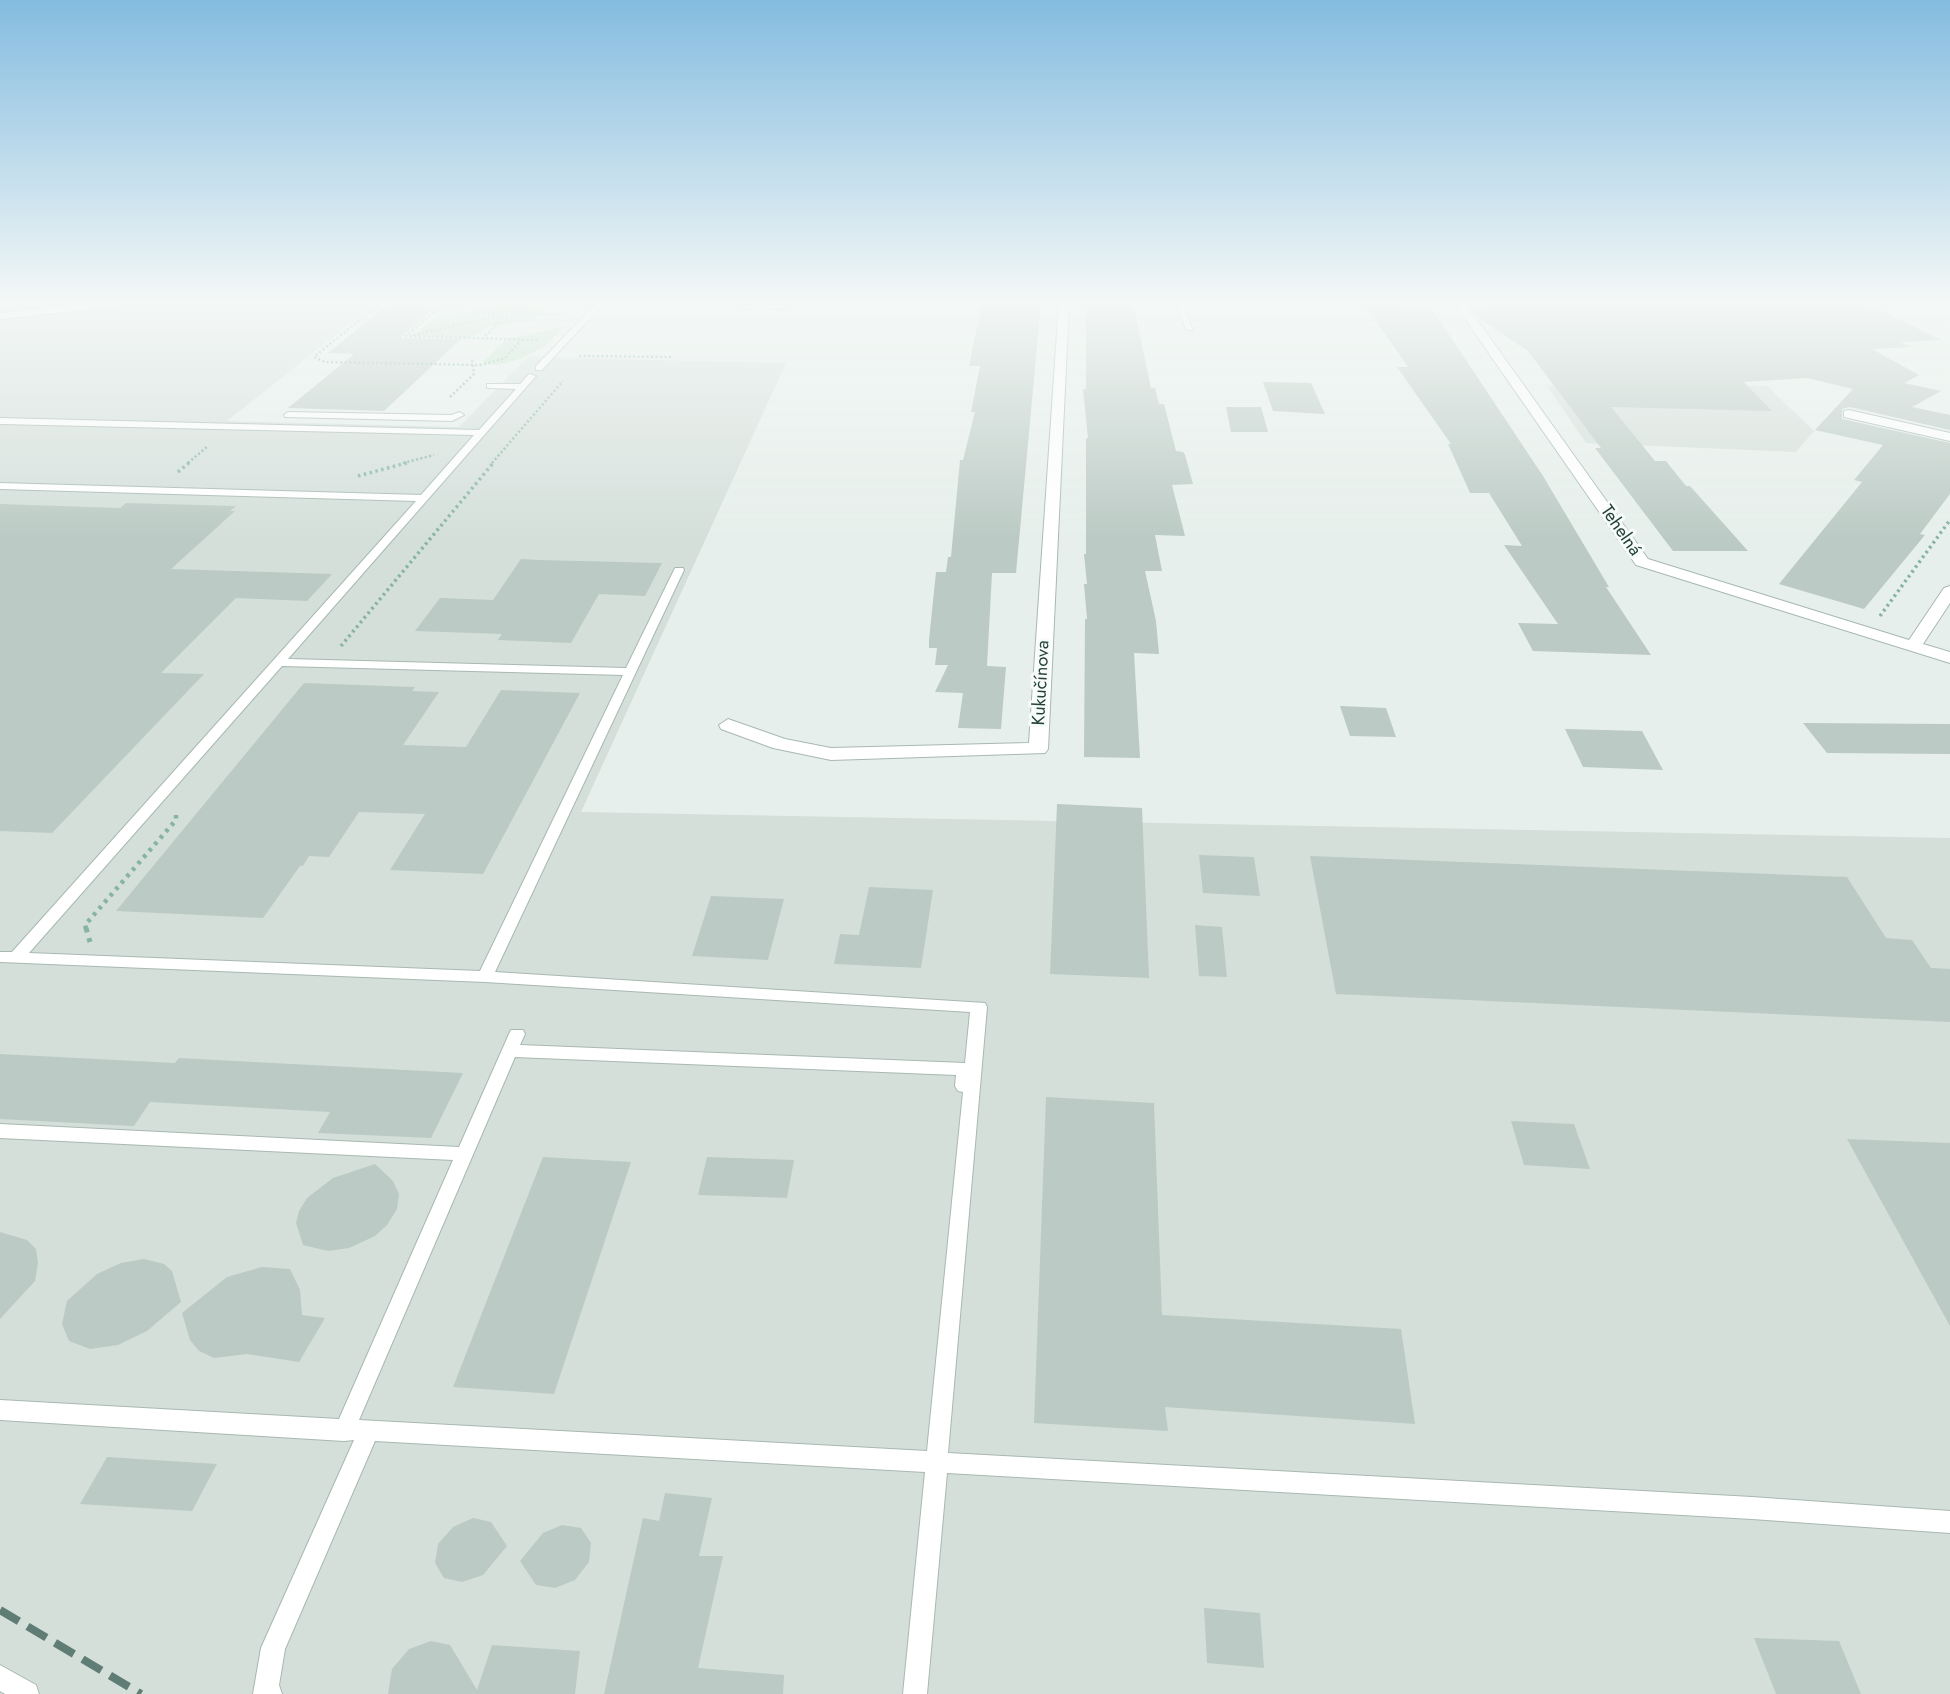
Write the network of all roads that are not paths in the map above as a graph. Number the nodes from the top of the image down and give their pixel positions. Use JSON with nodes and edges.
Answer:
{"nodes":[{"id":1,"x":526,"y":382,"type":"edge"},
{"id":2,"x":1059,"y":382,"type":"edge"},
{"id":3,"x":1515,"y":382,"type":"edge"},
{"id":4,"x":490,"y":386,"type":"dead end"},
{"id":5,"x":522,"y":387,"type":"junction"},
{"id":6,"x":1849,"y":414,"type":"dead end"},
{"id":7,"x":288,"y":415,"type":"dead end"},
{"id":8,"x":460,"y":415,"type":"dead end"},
{"id":9,"x":0,"y":421,"type":"edge"},
{"id":10,"x":480,"y":433,"type":"junction"},
{"id":11,"x":1950,"y":437,"type":"edge"},
{"id":12,"x":0,"y":486,"type":"edge"},
{"id":13,"x":421,"y":498,"type":"junction"},
{"id":14,"x":679,"y":570,"type":"dead end"},
{"id":15,"x":1950,"y":591,"type":"edge"},
{"id":16,"x":1913,"y":646,"type":"junction"},
{"id":17,"x":1950,"y":658,"type":"edge"},
{"id":18,"x":279,"y":662,"type":"junction"},
{"id":19,"x":630,"y":672,"type":"junction"},
{"id":20,"x":728,"y":725,"type":"dead end"},
{"id":21,"x":8,"y":958,"type":"edge"},
{"id":22,"x":485,"y":977,"type":"junction"},
{"id":23,"x":0,"y":1130,"type":"edge"},
{"id":24,"x":465,"y":1154,"type":"junction"},
{"id":25,"x":0,"y":1410,"type":"edge"},
{"id":26,"x":344,"y":1431,"type":"junction"},
{"id":27,"x":368,"y":1432,"type":"junction"},
{"id":28,"x":936,"y":1465,"type":"junction"},
{"id":29,"x":1950,"y":1522,"type":"edge"},
{"id":30,"x":0,"y":1676,"type":"edge"},
{"id":31,"x":266,"y":1693,"type":"edge"},
{"id":32,"x":27,"y":1694,"type":"edge"},
{"id":33,"x":915,"y":1694,"type":"edge"}],
"edges":[{"from":1,"to":5,"type":"lane"},
{"from":2,"to":20,"type":"street","name":"Kukučínova"},
{"from":3,"to":16,"type":"street","name":"Tehelná"},
{"from":4,"to":5,"type":"lane"},
{"from":5,"to":10,"type":"lane"},
{"from":6,"to":11,"type":"street"},
{"from":7,"to":8,"type":"lane"},
{"from":9,"to":10,"type":"lane"},
{"from":10,"to":13,"type":"lane"},
{"from":12,"to":13,"type":"lane"},
{"from":13,"to":18,"type":"lane"},
{"from":14,"to":19,"type":"lane"},
{"from":15,"to":16,"type":"street"},
{"from":16,"to":17,"type":"street","name":"Tehelná"},
{"from":18,"to":19,"type":"lane"},
{"from":18,"to":21,"type":"lane"},
{"from":19,"to":22,"type":"lane"},
{"from":21,"to":22,"type":"lane"},
{"from":22,"to":28,"type":"lane"},
{"from":23,"to":24,"type":"lane"},
{"from":24,"to":26,"type":"lane"},
{"from":24,"to":28,"type":"lane"},
{"from":25,"to":26,"type":"lane"},
{"from":26,"to":27,"type":"lane"},
{"from":27,"to":28,"type":"lane"},
{"from":27,"to":31,"type":"lane"},
{"from":28,"to":29,"type":"lane"},
{"from":28,"to":33,"type":"lane"},
{"from":30,"to":32,"type":"lane"}]}
